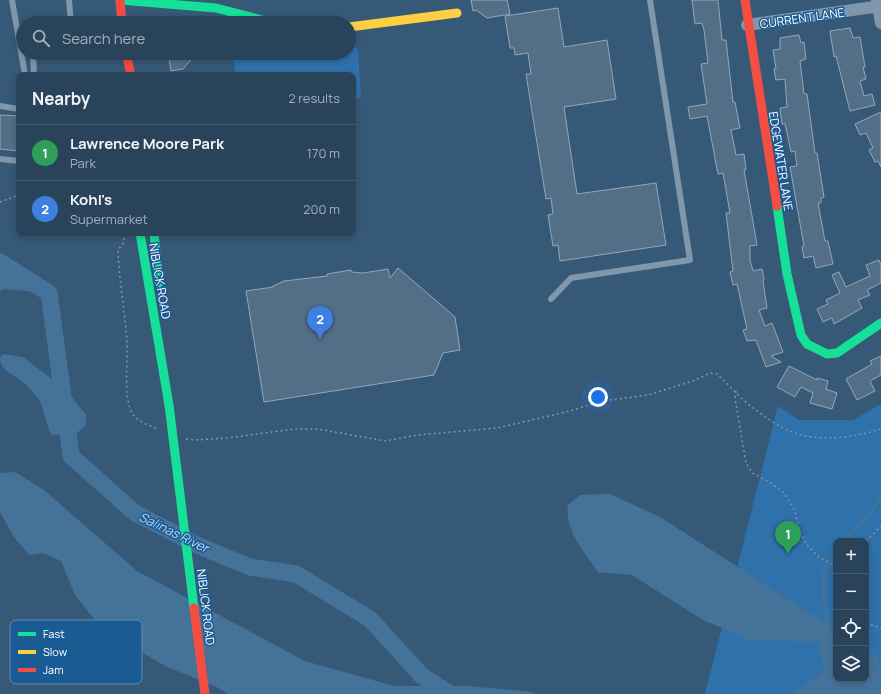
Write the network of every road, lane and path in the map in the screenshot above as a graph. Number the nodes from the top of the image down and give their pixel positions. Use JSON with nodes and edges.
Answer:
{"nodes":[{"id":1,"x":12,"y":0,"type":"edge"},
{"id":2,"x":69,"y":0,"type":"edge"},
{"id":3,"x":119,"y":0,"type":"edge"},
{"id":4,"x":650,"y":0,"type":"edge"},
{"id":5,"x":745,"y":0,"type":"edge"},
{"id":6,"x":879,"y":4,"type":"edge"},
{"id":7,"x":457,"y":13,"type":"dead end"},
{"id":8,"x":70,"y":16,"type":"edge"},
{"id":9,"x":121,"y":16,"type":"edge"},
{"id":10,"x":246,"y":16,"type":"edge"},
{"id":11,"x":16,"y":23,"type":"edge"},
{"id":12,"x":881,"y":23,"type":"edge"},
{"id":13,"x":747,"y":26,"type":"junction"},
{"id":14,"x":356,"y":27,"type":"edge"},
{"id":15,"x":22,"y":60,"type":"edge"},
{"id":16,"x":33,"y":60,"type":"edge"},
{"id":17,"x":126,"y":60,"type":"edge"},
{"id":18,"x":127,"y":60,"type":"edge"},
{"id":19,"x":24,"y":72,"type":"edge"},
{"id":20,"x":34,"y":72,"type":"edge"},
{"id":21,"x":126,"y":72,"type":"edge"},
{"id":22,"x":130,"y":72,"type":"edge"},
{"id":23,"x":0,"y":106,"type":"edge"},
{"id":24,"x":16,"y":109,"type":"edge"},
{"id":25,"x":0,"y":159,"type":"edge"},
{"id":26,"x":16,"y":161,"type":"edge"},
{"id":27,"x":16,"y":196,"type":"edge"},
{"id":28,"x":0,"y":202,"type":"edge"},
{"id":29,"x":124,"y":236,"type":"edge"},
{"id":30,"x":141,"y":236,"type":"edge"},
{"id":31,"x":154,"y":236,"type":"edge"},
{"id":32,"x":551,"y":299,"type":"dead end"},
{"id":33,"x":881,"y":323,"type":"edge"},
{"id":34,"x":736,"y":391,"type":"junction"},
{"id":35,"x":169,"y":405,"type":"junction"},
{"id":36,"x":881,"y":429,"type":"edge"},
{"id":37,"x":164,"y":431,"type":"dead end"},
{"id":38,"x":182,"y":438,"type":"dead end"},
{"id":39,"x":881,"y":526,"type":"edge"},
{"id":40,"x":869,"y":538,"type":"edge"},
{"id":41,"x":833,"y":564,"type":"edge"},
{"id":42,"x":869,"y":624,"type":"edge"},
{"id":43,"x":881,"y":628,"type":"edge"},
{"id":44,"x":205,"y":694,"type":"edge"}],
"edges":[{"from":1,"to":11,"type":"lane"},
{"from":2,"to":8,"type":"lane"},
{"from":3,"to":9,"type":"main road"},
{"from":3,"to":10,"type":"main road"},
{"from":4,"to":32,"type":"lane"},
{"from":5,"to":13,"type":"main road","name":"EDGEWATER LANE"},
{"from":6,"to":12,"type":"street"},
{"from":6,"to":13,"type":"street","name":"CURRENT LANE"},
{"from":7,"to":14,"type":"main road"},
{"from":13,"to":33,"type":"main road","name":"EDGEWATER LANE"},
{"from":15,"to":19,"type":"lane"},
{"from":16,"to":20,"type":"lane"},
{"from":17,"to":21,"type":"main road"},
{"from":18,"to":22,"type":"main road"},
{"from":23,"to":24,"type":"lane"},
{"from":25,"to":26,"type":"lane"},
{"from":27,"to":28,"type":"path"},
{"from":29,"to":37,"type":"path"},
{"from":30,"to":35,"type":"main road","name":"NIBLICK ROAD"},
{"from":31,"to":35,"type":"main road","name":"NIBLICK ROAD"},
{"from":34,"to":36,"type":"path"},
{"from":34,"to":38,"type":"path"},
{"from":34,"to":41,"type":"path"},
{"from":35,"to":44,"type":"main road","name":"NIBLICK ROAD","bridge":true},
{"from":39,"to":40,"type":"path"},
{"from":42,"to":43,"type":"path"}]}
